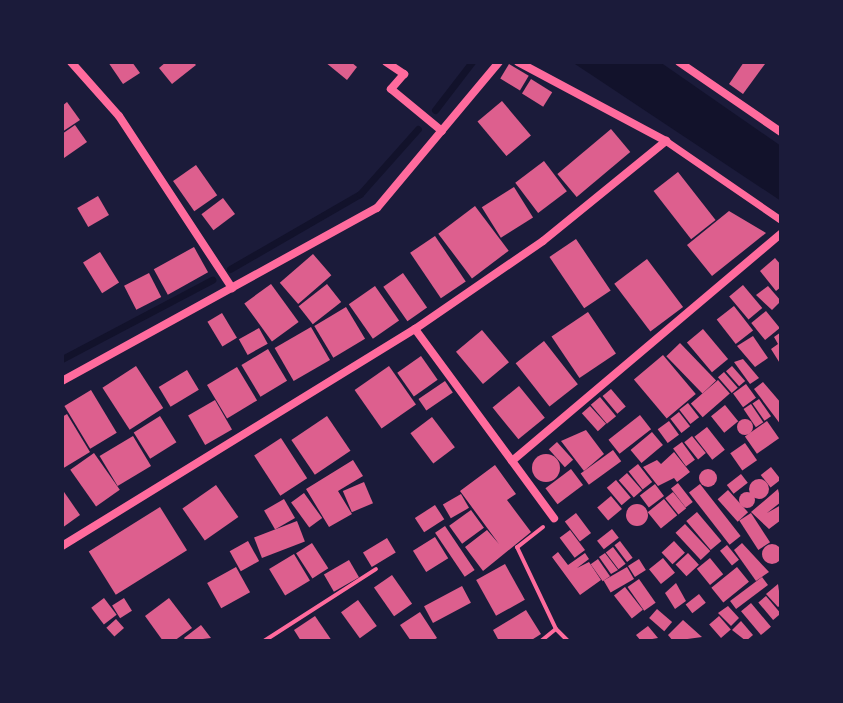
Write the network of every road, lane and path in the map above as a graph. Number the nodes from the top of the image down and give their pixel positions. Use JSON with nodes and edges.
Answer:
{"nodes":[{"id":1,"x":71,"y":62,"type":"edge"},
{"id":2,"x":386,"y":62,"type":"edge"},
{"id":3,"x":499,"y":62,"type":"edge"},
{"id":4,"x":518,"y":62,"type":"edge"},
{"id":5,"x":679,"y":62,"type":"edge"},
{"id":6,"x":442,"y":131,"type":"junction"},
{"id":7,"x":781,"y":132,"type":"edge"},
{"id":8,"x":666,"y":141,"type":"junction"},
{"id":9,"x":781,"y":220,"type":"edge"},
{"id":10,"x":781,"y":234,"type":"edge"},
{"id":11,"x":232,"y":288,"type":"junction"},
{"id":12,"x":415,"y":329,"type":"junction"},
{"id":13,"x":62,"y":381,"type":"edge"},
{"id":14,"x":512,"y":461,"type":"junction"},
{"id":15,"x":554,"y":518,"type":"joint"},
{"id":16,"x":62,"y":546,"type":"edge"},
{"id":17,"x":376,"y":569,"type":"dead end"},
{"id":18,"x":556,"y":629,"type":"junction"},
{"id":19,"x":264,"y":641,"type":"edge"},
{"id":20,"x":541,"y":641,"type":"edge"},
{"id":21,"x":568,"y":641,"type":"edge"}],
"edges":[{"from":1,"to":11,"type":"street"},
{"from":2,"to":6,"type":"street"},
{"from":3,"to":6,"type":"street"},
{"from":4,"to":8,"type":"street"},
{"from":5,"to":7,"type":"street"},
{"from":6,"to":11,"type":"street"},
{"from":8,"to":9,"type":"street"},
{"from":8,"to":12,"type":"street"},
{"from":10,"to":14,"type":"street"},
{"from":11,"to":13,"type":"street"},
{"from":12,"to":14,"type":"street"},
{"from":12,"to":16,"type":"street"},
{"from":14,"to":15,"type":"street"},
{"from":15,"to":18,"type":"path"},
{"from":17,"to":19,"type":"path"},
{"from":18,"to":20,"type":"path"},
{"from":18,"to":21,"type":"path"}]}
